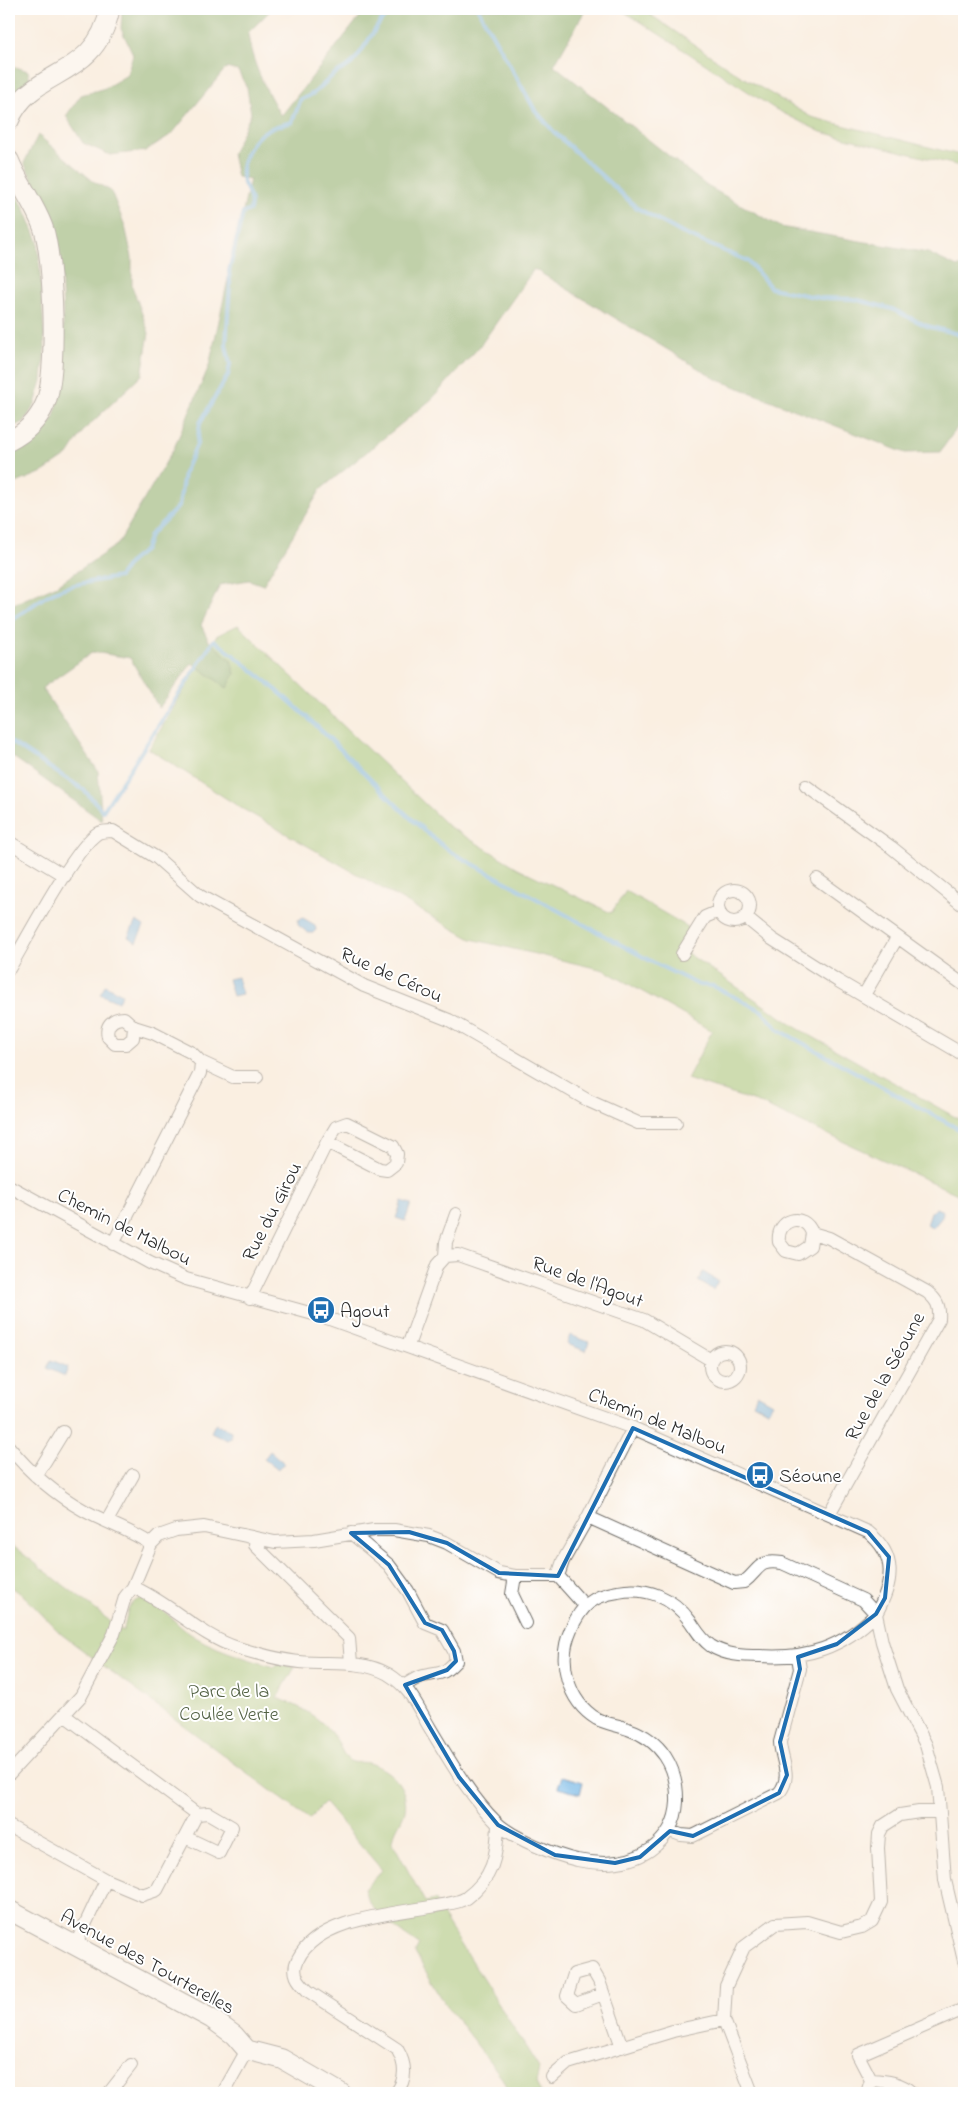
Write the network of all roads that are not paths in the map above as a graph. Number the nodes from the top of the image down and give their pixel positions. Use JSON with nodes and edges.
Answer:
{"nodes":[{"id":1,"x":110,"y":9,"type":"edge"},
{"id":2,"x":9,"y":121,"type":"edge"},
{"id":3,"x":9,"y":160,"type":"edge"},
{"id":4,"x":9,"y":441,"type":"edge"},
{"id":5,"x":806,"y":786,"type":"dead end"},
{"id":6,"x":9,"y":842,"type":"edge"},
{"id":7,"x":64,"y":876,"type":"junction"},
{"id":8,"x":817,"y":879,"type":"dead end"},
{"id":9,"x":964,"y":906,"type":"edge"},
{"id":10,"x":719,"y":911,"type":"junction"},
{"id":11,"x":745,"y":917,"type":"junction"},
{"id":12,"x":897,"y":938,"type":"junction"},
{"id":13,"x":682,"y":954,"type":"dead end"},
{"id":14,"x":9,"y":969,"type":"edge"},
{"id":15,"x":964,"y":985,"type":"edge"},
{"id":16,"x":864,"y":995,"type":"junction"},
{"id":17,"x":134,"y":1027,"type":"dead end"},
{"id":18,"x":964,"y":1056,"type":"edge"},
{"id":19,"x":201,"y":1062,"type":"junction"},
{"id":20,"x":257,"y":1077,"type":"dead end"},
{"id":21,"x":676,"y":1124,"type":"dead end"},
{"id":22,"x":327,"y":1142,"type":"junction"},
{"id":23,"x":9,"y":1186,"type":"edge"},
{"id":24,"x":456,"y":1214,"type":"dead end"},
{"id":25,"x":812,"y":1233,"type":"dead end"},
{"id":26,"x":113,"y":1244,"type":"junction"},
{"id":27,"x":445,"y":1256,"type":"junction"},
{"id":28,"x":250,"y":1298,"type":"junction"},
{"id":29,"x":408,"y":1346,"type":"junction"},
{"id":30,"x":711,"y":1360,"type":"dead end"},
{"id":31,"x":633,"y":1428,"type":"junction"},
{"id":32,"x":63,"y":1432,"type":"dead end"},
{"id":33,"x":9,"y":1447,"type":"edge"},
{"id":34,"x":132,"y":1475,"type":"dead end"},
{"id":35,"x":36,"y":1476,"type":"junction"},
{"id":36,"x":829,"y":1514,"type":"junction"},
{"id":37,"x":588,"y":1517,"type":"junction"},
{"id":38,"x":107,"y":1521,"type":"junction"},
{"id":39,"x":351,"y":1533,"type":"junction"},
{"id":40,"x":256,"y":1539,"type":"junction"},
{"id":41,"x":151,"y":1544,"type":"junction"},
{"id":42,"x":515,"y":1576,"type":"junction"},
{"id":43,"x":558,"y":1576,"type":"junction"},
{"id":44,"x":133,"y":1587,"type":"junction"},
{"id":45,"x":584,"y":1605,"type":"junction"},
{"id":46,"x":876,"y":1614,"type":"junction"},
{"id":47,"x":526,"y":1624,"type":"dead end"},
{"id":48,"x":798,"y":1657,"type":"junction"},
{"id":49,"x":351,"y":1663,"type":"junction"},
{"id":50,"x":405,"y":1685,"type":"junction"},
{"id":51,"x":64,"y":1715,"type":"junction"},
{"id":52,"x":9,"y":1774,"type":"edge"},
{"id":53,"x":940,"y":1812,"type":"junction"},
{"id":54,"x":197,"y":1814,"type":"junction"},
{"id":55,"x":498,"y":1825,"type":"junction"},
{"id":56,"x":9,"y":1826,"type":"edge"},
{"id":57,"x":670,"y":1831,"type":"junction"},
{"id":58,"x":185,"y":1836,"type":"junction"},
{"id":59,"x":106,"y":1880,"type":"junction"},
{"id":60,"x":9,"y":1910,"type":"edge"},
{"id":61,"x":75,"y":1946,"type":"junction"},
{"id":62,"x":964,"y":1961,"type":"edge"},
{"id":63,"x":603,"y":1994,"type":"dead end"},
{"id":64,"x":964,"y":2008,"type":"edge"},
{"id":65,"x":724,"y":2020,"type":"junction"},
{"id":66,"x":622,"y":2047,"type":"junction"},
{"id":67,"x":247,"y":2050,"type":"junction"},
{"id":68,"x":131,"y":2065,"type":"dead end"},
{"id":69,"x":552,"y":2078,"type":"dead end"},
{"id":70,"x":871,"y":2080,"type":"junction"},
{"id":71,"x":112,"y":2092,"type":"edge"},
{"id":72,"x":223,"y":2093,"type":"edge"},
{"id":73,"x":341,"y":2093,"type":"edge"},
{"id":74,"x":396,"y":2093,"type":"edge"},
{"id":75,"x":752,"y":2093,"type":"edge"},
{"id":76,"x":868,"y":2093,"type":"edge"},
{"id":77,"x":912,"y":2093,"type":"edge"}],
"edges":[{"from":1,"to":2,"type":"main road"},
{"from":3,"to":4,"type":"main road"},
{"from":5,"to":9,"type":"street"},
{"from":6,"to":7,"type":"street"},
{"from":7,"to":14,"type":"street"},
{"from":7,"to":21,"type":"street","name":"Rue de Cérou"},
{"from":8,"to":12,"type":"street"},
{"from":10,"to":11,"type":"street"},
{"from":10,"to":11,"type":"street"},
{"from":10,"to":13,"type":"street"},
{"from":11,"to":16,"type":"street"},
{"from":12,"to":15,"type":"street"},
{"from":12,"to":16,"type":"street"},
{"from":16,"to":18,"type":"street"},
{"from":17,"to":19,"type":"street"},
{"from":19,"to":20,"type":"street"},
{"from":19,"to":26,"type":"street"},
{"from":22,"to":22,"type":"street","name":"Rue du Girou"},
{"from":22,"to":28,"type":"street","name":"Rue du Girou"},
{"from":23,"to":26,"type":"street","name":"Chemin de Malbou"},
{"from":24,"to":27,"type":"street"},
{"from":25,"to":36,"type":"street","name":"Rue de la Séoune"},
{"from":26,"to":28,"type":"street","name":"Chemin de Malbou"},
{"from":27,"to":29,"type":"street"},
{"from":27,"to":30,"type":"street","name":"Rue de l'Agout"},
{"from":28,"to":29,"type":"street","name":"Chemin de Malbou"},
{"from":29,"to":31,"type":"street","name":"Chemin de Malbou"},
{"from":31,"to":36,"type":"street","name":"Chemin de Malbou"},
{"from":31,"to":37,"type":"street"},
{"from":32,"to":35,"type":"street"},
{"from":33,"to":35,"type":"street"},
{"from":34,"to":38,"type":"street"},
{"from":35,"to":38,"type":"street"},
{"from":36,"to":46,"type":"street","name":"Chemin de Malbou"},
{"from":37,"to":43,"type":"street"},
{"from":37,"to":46,"type":"street"},
{"from":38,"to":41,"type":"street"},
{"from":39,"to":40,"type":"street"},
{"from":39,"to":42,"type":"street"},
{"from":39,"to":50,"type":"street"},
{"from":40,"to":41,"type":"street"},
{"from":40,"to":49,"type":"street"},
{"from":41,"to":44,"type":"street"},
{"from":42,"to":43,"type":"street"},
{"from":42,"to":47,"type":"street"},
{"from":43,"to":45,"type":"street"},
{"from":44,"to":49,"type":"street"},
{"from":44,"to":51,"type":"street"},
{"from":45,"to":48,"type":"street"},
{"from":45,"to":57,"type":"street"},
{"from":46,"to":48,"type":"street"},
{"from":46,"to":53,"type":"street"},
{"from":48,"to":57,"type":"street"},
{"from":49,"to":50,"type":"street"},
{"from":50,"to":55,"type":"street"},
{"from":51,"to":52,"type":"street"},
{"from":51,"to":54,"type":"street"},
{"from":53,"to":62,"type":"street"},
{"from":53,"to":65,"type":"street"},
{"from":54,"to":58,"type":"street"},
{"from":54,"to":58,"type":"street"},
{"from":55,"to":57,"type":"street"},
{"from":55,"to":74,"type":"street"},
{"from":56,"to":59,"type":"street"},
{"from":58,"to":59,"type":"street"},
{"from":59,"to":61,"type":"street"},
{"from":60,"to":61,"type":"main road","name":"Avenue des Tourterelles"},
{"from":61,"to":67,"type":"main road","name":"Avenue des Tourterelles"},
{"from":63,"to":66,"type":"street"},
{"from":64,"to":70,"type":"street"},
{"from":65,"to":66,"type":"street"},
{"from":65,"to":75,"type":"street"},
{"from":66,"to":69,"type":"street"},
{"from":67,"to":72,"type":"street"},
{"from":67,"to":73,"type":"main road"},
{"from":68,"to":71,"type":"street"},
{"from":70,"to":76,"type":"street"},
{"from":70,"to":77,"type":"street"}]}
